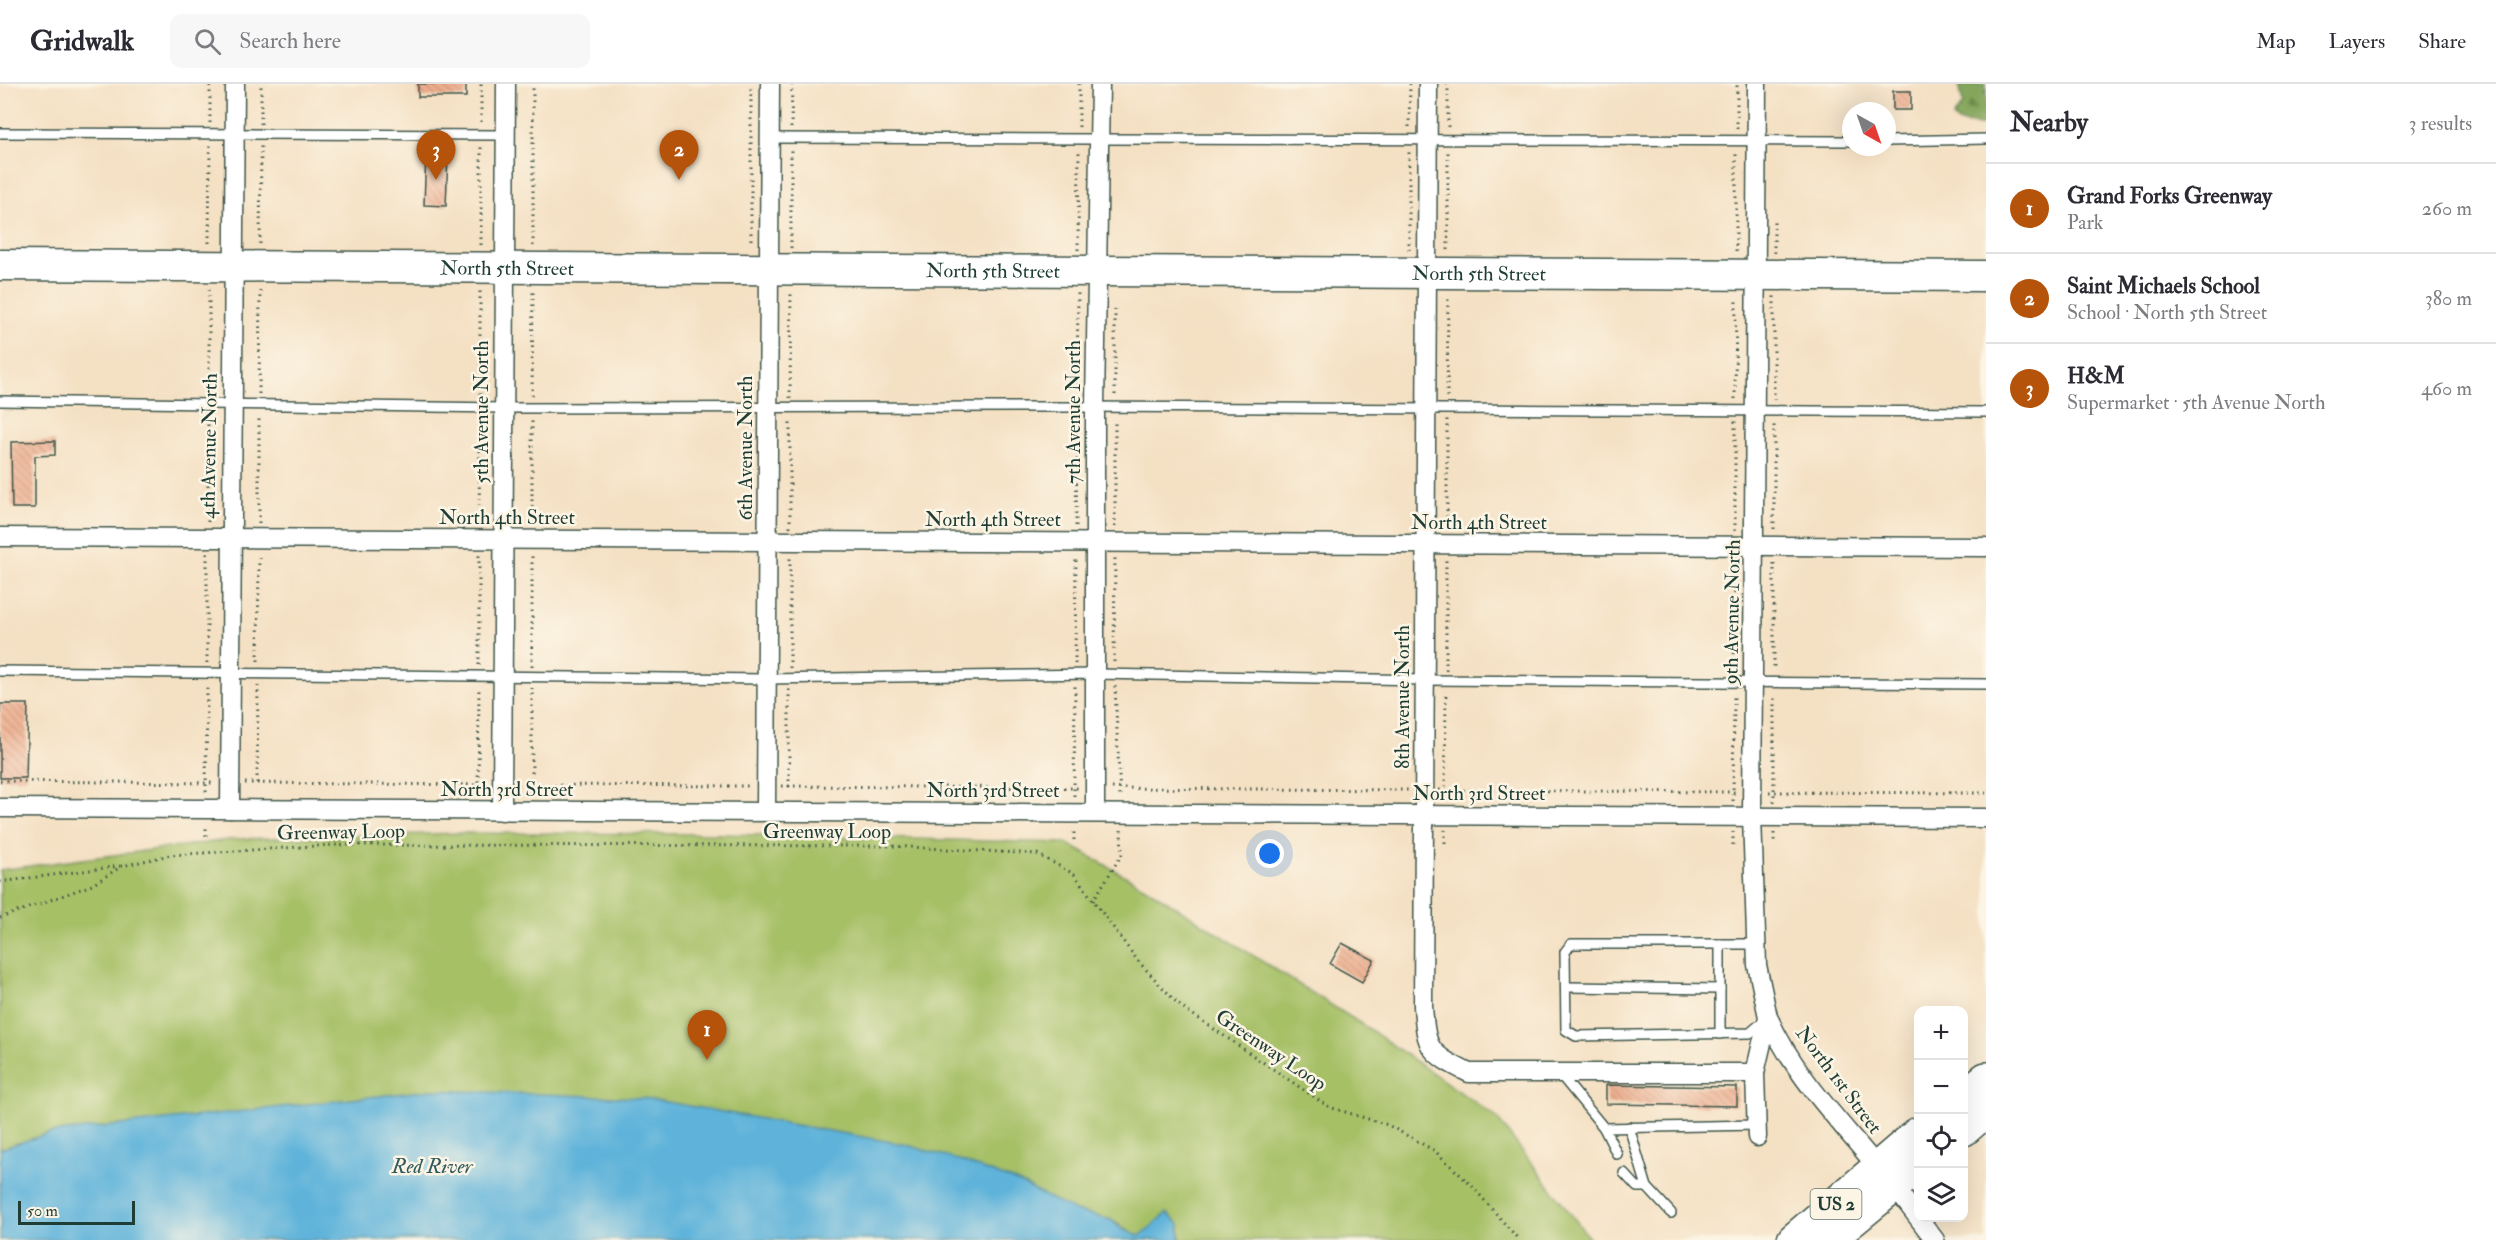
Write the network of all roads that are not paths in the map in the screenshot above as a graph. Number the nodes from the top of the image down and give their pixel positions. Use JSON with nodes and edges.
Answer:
{"nodes":[{"id":1,"x":235,"y":84,"type":"edge"},
{"id":2,"x":506,"y":84,"type":"edge"},
{"id":3,"x":770,"y":84,"type":"edge"},
{"id":4,"x":1100,"y":84,"type":"edge"},
{"id":5,"x":1428,"y":84,"type":"edge"},
{"id":6,"x":1757,"y":84,"type":"edge"},
{"id":7,"x":0,"y":133,"type":"edge"},
{"id":8,"x":506,"y":135,"type":"junction"},
{"id":9,"x":234,"y":136,"type":"junction"},
{"id":10,"x":770,"y":138,"type":"junction"},
{"id":11,"x":1099,"y":139,"type":"junction"},
{"id":12,"x":1427,"y":139,"type":"junction"},
{"id":13,"x":1986,"y":139,"type":"edge"},
{"id":14,"x":1842,"y":141,"type":"edge"},
{"id":15,"x":1896,"y":141,"type":"edge"},
{"id":16,"x":1757,"y":143,"type":"junction"},
{"id":17,"x":0,"y":265,"type":"edge"},
{"id":18,"x":234,"y":265,"type":"junction"},
{"id":19,"x":506,"y":266,"type":"junction"},
{"id":20,"x":780,"y":269,"type":"junction"},
{"id":21,"x":1088,"y":270,"type":"junction"},
{"id":22,"x":1437,"y":272,"type":"junction"},
{"id":23,"x":1756,"y":275,"type":"junction"},
{"id":24,"x":1986,"y":276,"type":"edge"},
{"id":25,"x":0,"y":401,"type":"edge"},
{"id":26,"x":232,"y":406,"type":"junction"},
{"id":27,"x":768,"y":407,"type":"junction"},
{"id":28,"x":1095,"y":407,"type":"junction"},
{"id":29,"x":504,"y":408,"type":"junction"},
{"id":30,"x":1425,"y":410,"type":"junction"},
{"id":31,"x":1756,"y":410,"type":"junction"},
{"id":32,"x":1986,"y":412,"type":"edge"},
{"id":33,"x":231,"y":536,"type":"junction"},
{"id":34,"x":0,"y":537,"type":"edge"},
{"id":35,"x":503,"y":540,"type":"junction"},
{"id":36,"x":767,"y":540,"type":"junction"},
{"id":37,"x":1096,"y":543,"type":"junction"},
{"id":38,"x":1425,"y":544,"type":"junction"},
{"id":39,"x":1755,"y":546,"type":"junction"},
{"id":40,"x":1986,"y":547,"type":"edge"},
{"id":41,"x":0,"y":671,"type":"edge"},
{"id":42,"x":230,"y":671,"type":"junction"},
{"id":43,"x":1096,"y":674,"type":"junction"},
{"id":44,"x":503,"y":677,"type":"junction"},
{"id":45,"x":766,"y":679,"type":"junction"},
{"id":46,"x":1425,"y":680,"type":"junction"},
{"id":47,"x":1753,"y":683,"type":"junction"},
{"id":48,"x":1986,"y":684,"type":"edge"},
{"id":49,"x":0,"y":808,"type":"edge"},
{"id":50,"x":230,"y":809,"type":"junction"},
{"id":51,"x":502,"y":811,"type":"junction"},
{"id":52,"x":766,"y":812,"type":"junction"},
{"id":53,"x":1095,"y":813,"type":"junction"},
{"id":54,"x":1424,"y":816,"type":"junction"},
{"id":55,"x":1752,"y":816,"type":"junction"},
{"id":56,"x":1986,"y":818,"type":"edge"},
{"id":57,"x":1720,"y":944,"type":"junction"},
{"id":58,"x":1756,"y":944,"type":"junction"},
{"id":59,"x":1566,"y":987,"type":"junction"},
{"id":60,"x":1720,"y":989,"type":"junction"},
{"id":61,"x":1768,"y":1017,"type":"junction"},
{"id":62,"x":1720,"y":1034,"type":"junction"},
{"id":63,"x":1559,"y":1073,"type":"junction"},
{"id":64,"x":1755,"y":1073,"type":"junction"},
{"id":65,"x":1986,"y":1079,"type":"edge"},
{"id":66,"x":1968,"y":1094,"type":"edge"},
{"id":67,"x":1986,"y":1110,"type":"edge"},
{"id":68,"x":1968,"y":1126,"type":"edge"},
{"id":69,"x":1629,"y":1127,"type":"junction"},
{"id":70,"x":1604,"y":1128,"type":"junction"},
{"id":71,"x":1757,"y":1131,"type":"joint"},
{"id":72,"x":1914,"y":1139,"type":"edge"},
{"id":73,"x":1617,"y":1154,"type":"dead end"},
{"id":74,"x":1914,"y":1167,"type":"edge"},
{"id":75,"x":1624,"y":1173,"type":"dead end"},
{"id":76,"x":1886,"y":1177,"type":"junction"},
{"id":77,"x":1647,"y":1187,"type":"junction"},
{"id":78,"x":1671,"y":1214,"type":"dead end"},
{"id":79,"x":1794,"y":1240,"type":"edge"},
{"id":80,"x":1827,"y":1240,"type":"edge"},
{"id":81,"x":1935,"y":1240,"type":"edge"}],
"edges":[{"from":1,"to":9,"type":"street","name":"4th Avenue North"},
{"from":2,"to":8,"type":"street","name":"5th Avenue North"},
{"from":3,"to":10,"type":"street","name":"6th Avenue North"},
{"from":4,"to":11,"type":"street","name":"7th Avenue North"},
{"from":5,"to":12,"type":"street","name":"8th Avenue North"},
{"from":6,"to":16,"type":"street","name":"9th Avenue North"},
{"from":7,"to":9,"type":"lane"},
{"from":8,"to":9,"type":"lane"},
{"from":8,"to":19,"type":"street","name":"5th Avenue North"},
{"from":9,"to":18,"type":"street","name":"4th Avenue North"},
{"from":10,"to":11,"type":"lane"},
{"from":10,"to":20,"type":"street","name":"6th Avenue North"},
{"from":11,"to":12,"type":"lane"},
{"from":11,"to":21,"type":"street","name":"7th Avenue North"},
{"from":12,"to":16,"type":"lane"},
{"from":12,"to":22,"type":"street","name":"8th Avenue North"},
{"from":13,"to":15,"type":"lane"},
{"from":14,"to":16,"type":"lane"},
{"from":16,"to":23,"type":"street","name":"9th Avenue North"},
{"from":17,"to":18,"type":"main road","name":"North 5th Street"},
{"from":18,"to":19,"type":"main road","name":"North 5th Street"},
{"from":18,"to":26,"type":"street","name":"4th Avenue North"},
{"from":19,"to":20,"type":"main road","name":"North 5th Street"},
{"from":19,"to":29,"type":"street","name":"5th Avenue North"},
{"from":20,"to":21,"type":"main road","name":"North 5th Street"},
{"from":20,"to":27,"type":"street","name":"6th Avenue North"},
{"from":21,"to":22,"type":"main road","name":"North 5th Street"},
{"from":21,"to":28,"type":"street","name":"7th Avenue North"},
{"from":22,"to":23,"type":"main road","name":"North 5th Street"},
{"from":22,"to":30,"type":"street","name":"8th Avenue North"},
{"from":23,"to":24,"type":"main road","name":"North 5th Street"},
{"from":23,"to":31,"type":"street","name":"9th Avenue North"},
{"from":25,"to":26,"type":"lane"},
{"from":26,"to":29,"type":"lane"},
{"from":26,"to":33,"type":"street","name":"4th Avenue North"},
{"from":27,"to":28,"type":"lane"},
{"from":27,"to":29,"type":"lane"},
{"from":27,"to":36,"type":"street","name":"6th Avenue North"},
{"from":28,"to":30,"type":"lane"},
{"from":28,"to":37,"type":"street","name":"7th Avenue North"},
{"from":29,"to":35,"type":"street","name":"5th Avenue North"},
{"from":30,"to":31,"type":"lane"},
{"from":30,"to":38,"type":"street","name":"8th Avenue North"},
{"from":31,"to":32,"type":"lane"},
{"from":31,"to":39,"type":"street","name":"9th Avenue North"},
{"from":33,"to":34,"type":"street","name":"North 4th Street"},
{"from":33,"to":35,"type":"street","name":"North 4th Street"},
{"from":33,"to":42,"type":"street","name":"4th Avenue North"},
{"from":35,"to":36,"type":"street","name":"North 4th Street"},
{"from":35,"to":44,"type":"street","name":"5th Avenue North"},
{"from":36,"to":37,"type":"street","name":"North 4th Street"},
{"from":36,"to":45,"type":"street","name":"6th Avenue North"},
{"from":37,"to":38,"type":"street","name":"North 4th Street"},
{"from":37,"to":43,"type":"street","name":"7th Avenue North"},
{"from":38,"to":39,"type":"street","name":"North 4th Street"},
{"from":38,"to":46,"type":"street","name":"8th Avenue North"},
{"from":39,"to":40,"type":"street","name":"North 4th Street"},
{"from":39,"to":47,"type":"street","name":"9th Avenue North"},
{"from":41,"to":42,"type":"lane"},
{"from":42,"to":44,"type":"lane"},
{"from":42,"to":50,"type":"street","name":"4th Avenue North"},
{"from":43,"to":45,"type":"lane"},
{"from":43,"to":46,"type":"lane"},
{"from":43,"to":53,"type":"street","name":"7th Avenue North"},
{"from":44,"to":45,"type":"lane"},
{"from":44,"to":51,"type":"street","name":"5th Avenue North"},
{"from":45,"to":52,"type":"street","name":"6th Avenue North"},
{"from":46,"to":47,"type":"lane"},
{"from":46,"to":54,"type":"street","name":"8th Avenue North"},
{"from":47,"to":48,"type":"lane"},
{"from":47,"to":55,"type":"street","name":"9th Avenue North"},
{"from":49,"to":50,"type":"street","name":"North 3rd Street"},
{"from":50,"to":51,"type":"street","name":"North 3rd Street"},
{"from":51,"to":52,"type":"street","name":"North 3rd Street"},
{"from":52,"to":53,"type":"street","name":"North 3rd Street"},
{"from":53,"to":54,"type":"street","name":"North 3rd Street"},
{"from":54,"to":55,"type":"street","name":"North 3rd Street"},
{"from":54,"to":63,"type":"street","name":"8th Avenue North"},
{"from":55,"to":56,"type":"street","name":"North 3rd Street"},
{"from":55,"to":58,"type":"street","name":"9th Avenue North"},
{"from":57,"to":58,"type":"lane"},
{"from":57,"to":59,"type":"lane"},
{"from":57,"to":60,"type":"lane"},
{"from":58,"to":61,"type":"street","name":"9th Avenue North"},
{"from":59,"to":60,"type":"lane"},
{"from":59,"to":62,"type":"lane"},
{"from":60,"to":62,"type":"lane"},
{"from":61,"to":62,"type":"lane"},
{"from":61,"to":64,"type":"street","name":"9th Avenue North"},
{"from":61,"to":76,"type":"street","name":"North 1st Street"},
{"from":63,"to":64,"type":"street","name":"8th Avenue North"},
{"from":63,"to":70,"type":"lane"},
{"from":64,"to":71,"type":"street","name":"9th Avenue North"},
{"from":65,"to":66,"type":"highway"},
{"from":67,"to":68,"type":"highway"},
{"from":69,"to":70,"type":"lane"},
{"from":69,"to":71,"type":"lane"},
{"from":69,"to":77,"type":"lane"},
{"from":70,"to":73,"type":"lane"},
{"from":72,"to":76,"type":"highway","number":"US 2"},
{"from":74,"to":76,"type":"highway","number":"US 2"},
{"from":75,"to":77,"type":"lane"},
{"from":76,"to":79,"type":"highway","number":"US 2"},
{"from":76,"to":80,"type":"highway","number":"US 2"},
{"from":76,"to":81,"type":"street","name":"North 1st Street"},
{"from":77,"to":78,"type":"lane"}]}
